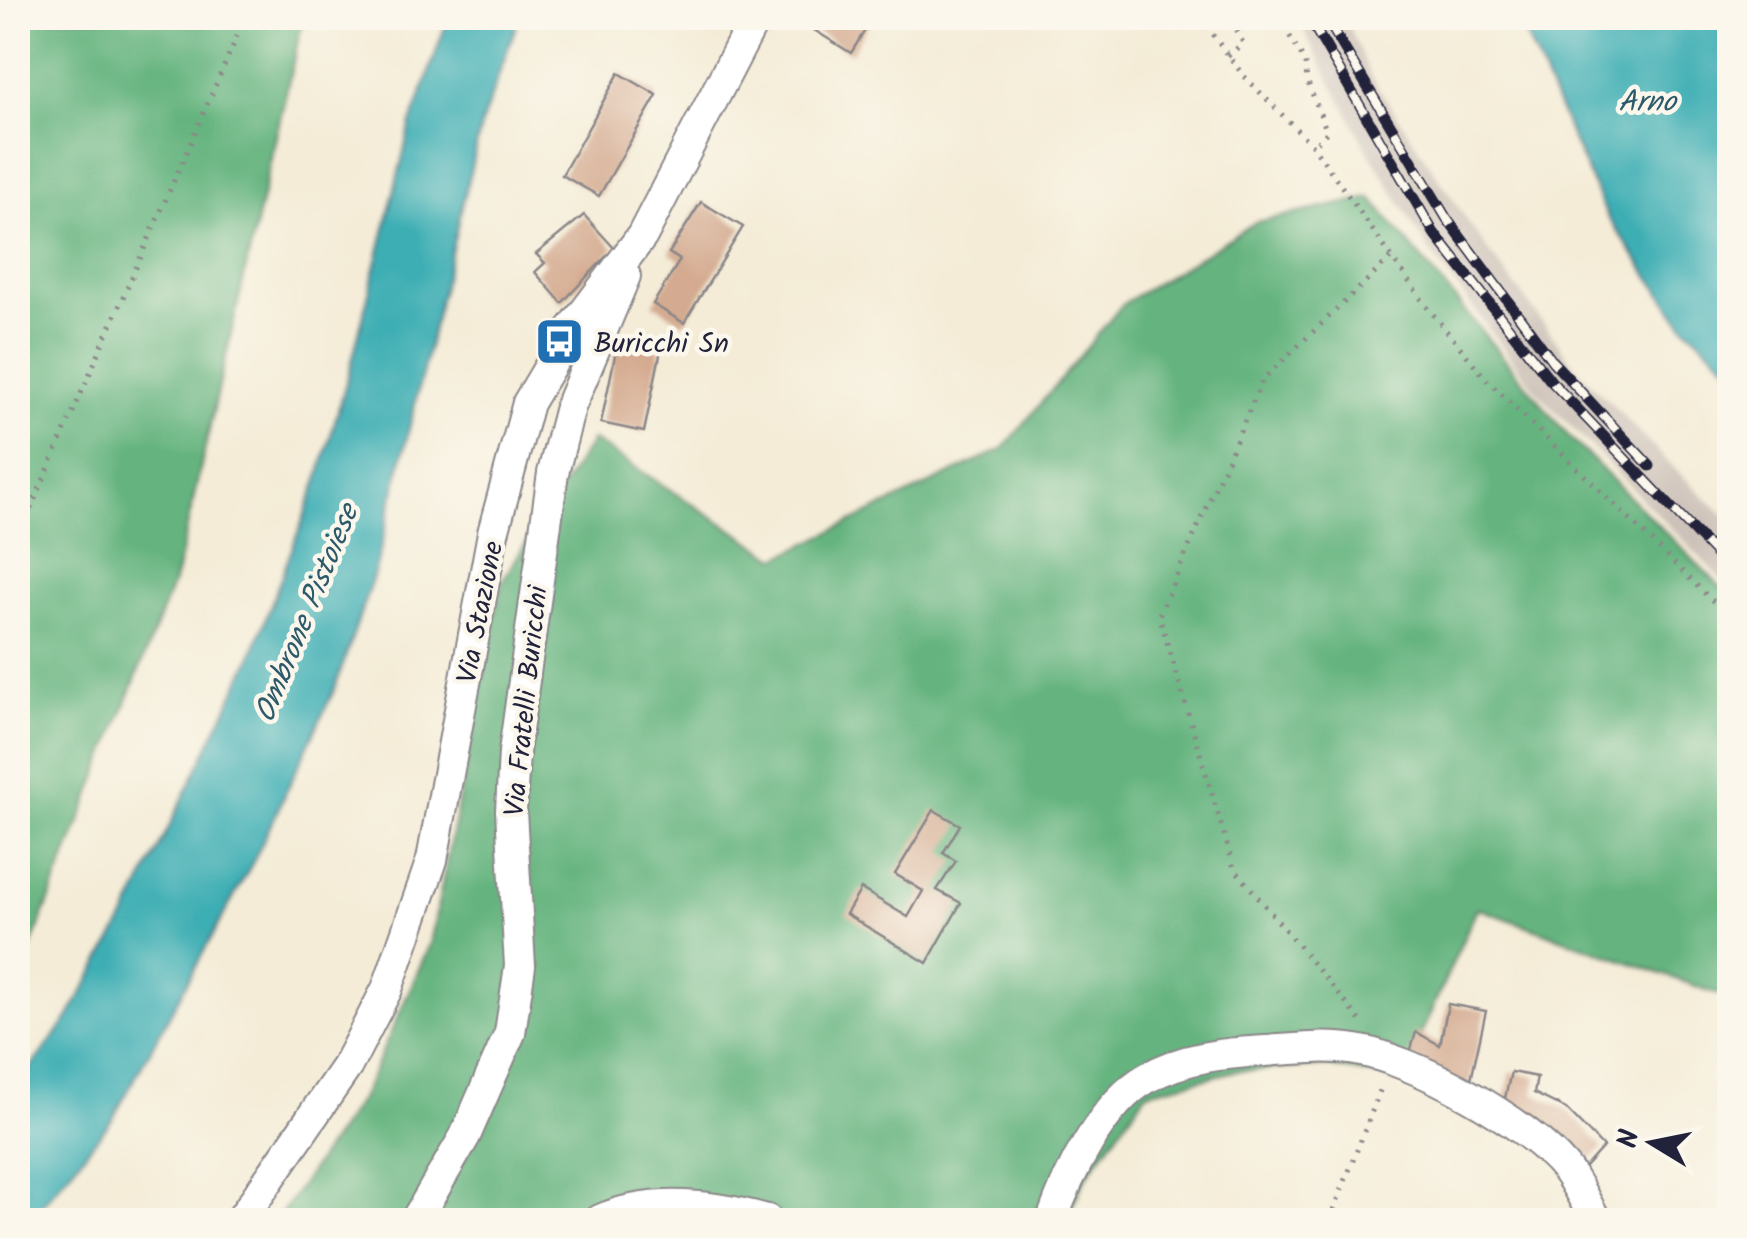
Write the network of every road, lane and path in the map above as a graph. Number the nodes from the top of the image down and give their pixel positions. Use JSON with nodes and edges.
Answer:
{"nodes":[{"id":1,"x":244,"y":18,"type":"edge"},
{"id":2,"x":756,"y":18,"type":"edge"},
{"id":3,"x":1200,"y":18,"type":"edge"},
{"id":4,"x":1250,"y":18,"type":"edge"},
{"id":5,"x":1278,"y":18,"type":"edge"},
{"id":6,"x":1228,"y":56,"type":"junction"},
{"id":7,"x":1312,"y":146,"type":"junction"},
{"id":8,"x":642,"y":236,"type":"junction"},
{"id":9,"x":1392,"y":257,"type":"junction"},
{"id":10,"x":18,"y":538,"type":"edge"},
{"id":11,"x":1730,"y":618,"type":"edge"},
{"id":12,"x":1392,"y":1059,"type":"junction"},
{"id":13,"x":242,"y":1220,"type":"edge"},
{"id":14,"x":416,"y":1220,"type":"edge"},
{"id":15,"x":600,"y":1220,"type":"edge"},
{"id":16,"x":767,"y":1220,"type":"edge"},
{"id":17,"x":1052,"y":1220,"type":"edge"},
{"id":18,"x":1330,"y":1220,"type":"edge"},
{"id":19,"x":1596,"y":1220,"type":"edge"}],
"edges":[{"from":1,"to":10,"type":"path"},
{"from":2,"to":8,"type":"street","name":"Via Stazione"},
{"from":3,"to":6,"type":"path"},
{"from":4,"to":6,"type":"path"},
{"from":5,"to":7,"type":"path"},
{"from":6,"to":7,"type":"path"},
{"from":7,"to":9,"type":"path"},
{"from":8,"to":13,"type":"street","name":"Via Stazione"},
{"from":8,"to":14,"type":"street","name":"Via Fratelli Buricchi"},
{"from":9,"to":11,"type":"path"},
{"from":9,"to":12,"type":"path"},
{"from":12,"to":17,"type":"street"},
{"from":12,"to":18,"type":"path"},
{"from":12,"to":19,"type":"street"},
{"from":15,"to":16,"type":"street"}]}
